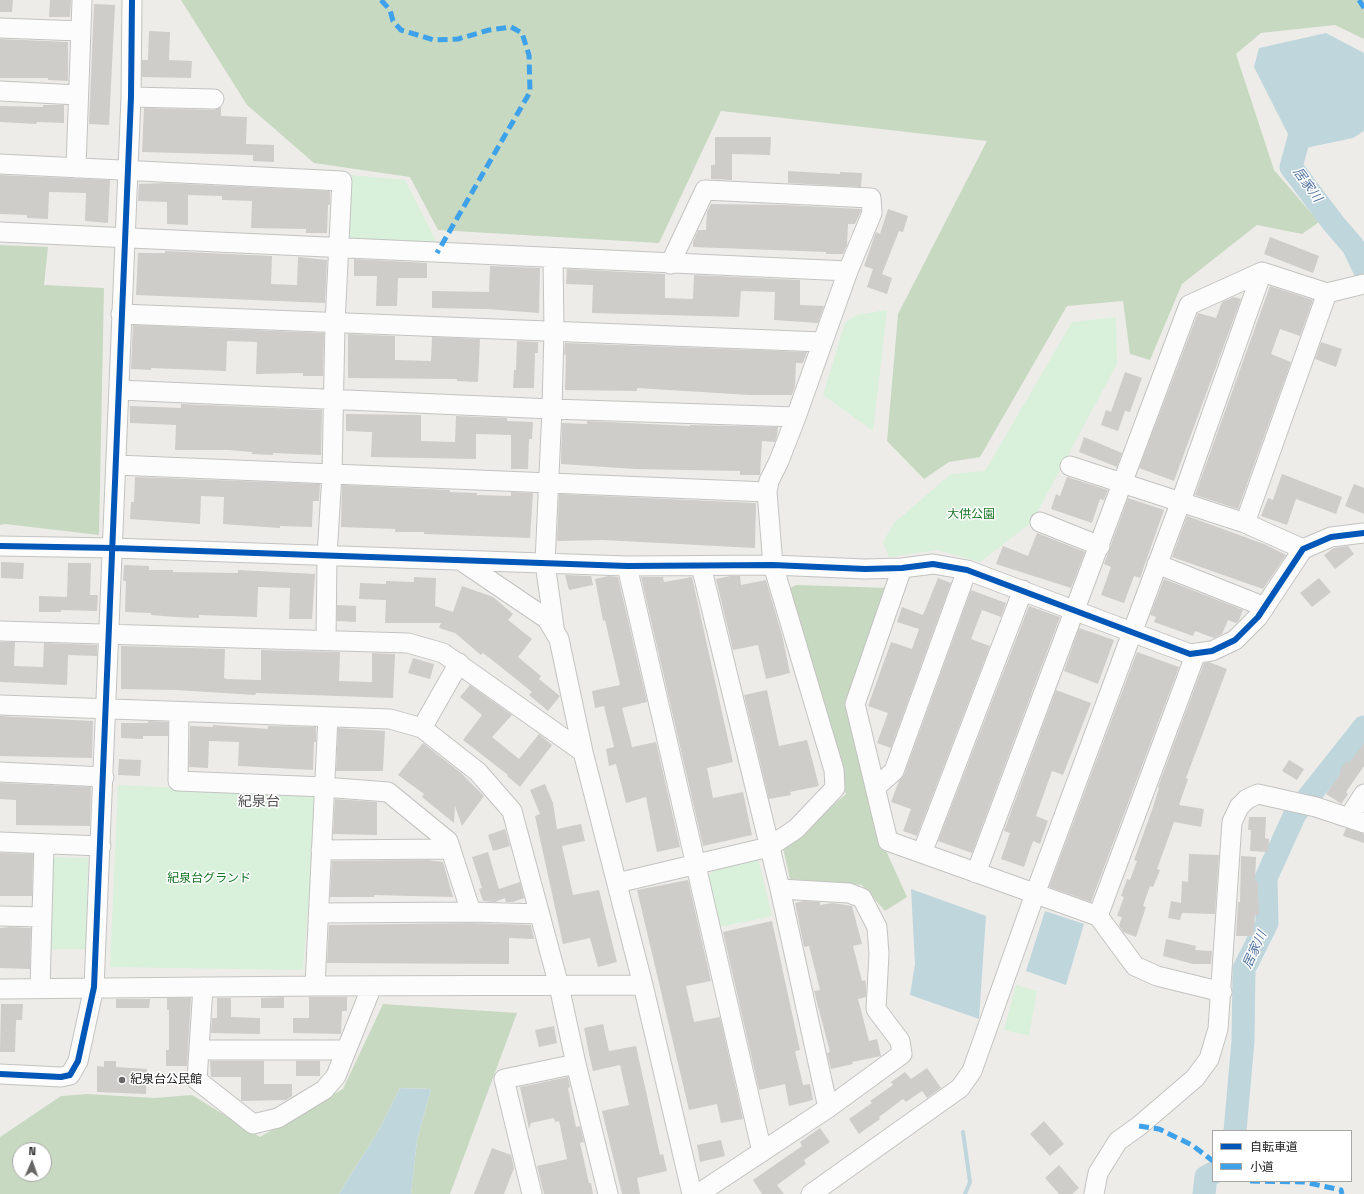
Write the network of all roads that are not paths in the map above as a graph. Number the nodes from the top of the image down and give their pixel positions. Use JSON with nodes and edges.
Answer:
{"nodes":[{"id":1,"x":82,"y":0,"type":"edge"},
{"id":2,"x":132,"y":0,"type":"edge"},
{"id":3,"x":0,"y":28,"type":"edge"},
{"id":4,"x":80,"y":31,"type":"junction"},
{"id":5,"x":0,"y":91,"type":"edge"},
{"id":6,"x":78,"y":95,"type":"junction"},
{"id":7,"x":131,"y":97,"type":"junction"},
{"id":8,"x":214,"y":99,"type":"dead end"},
{"id":9,"x":0,"y":164,"type":"edge"},
{"id":10,"x":76,"y":168,"type":"junction"},
{"id":11,"x":128,"y":171,"type":"junction"},
{"id":12,"x":0,"y":232,"type":"edge"},
{"id":13,"x":124,"y":237,"type":"junction"},
{"id":14,"x":339,"y":248,"type":"junction"},
{"id":15,"x":553,"y":258,"type":"junction"},
{"id":16,"x":670,"y":264,"type":"junction"},
{"id":17,"x":848,"y":271,"type":"junction"},
{"id":18,"x":1262,"y":272,"type":"junction"},
{"id":19,"x":1360,"y":285,"type":"edge"},
{"id":20,"x":1327,"y":293,"type":"junction"},
{"id":21,"x":121,"y":314,"type":"junction"},
{"id":22,"x":335,"y":323,"type":"junction"},
{"id":23,"x":554,"y":330,"type":"junction"},
{"id":24,"x":822,"y":342,"type":"junction"},
{"id":25,"x":119,"y":390,"type":"junction"},
{"id":26,"x":334,"y":399,"type":"junction"},
{"id":27,"x":552,"y":409,"type":"junction"},
{"id":28,"x":796,"y":417,"type":"junction"},
{"id":29,"x":116,"y":465,"type":"junction"},
{"id":30,"x":1070,"y":466,"type":"dead end"},
{"id":31,"x":332,"y":474,"type":"junction"},
{"id":32,"x":549,"y":483,"type":"junction"},
{"id":33,"x":1123,"y":483,"type":"junction"},
{"id":34,"x":767,"y":492,"type":"junction"},
{"id":35,"x":1181,"y":501,"type":"junction"},
{"id":36,"x":1040,"y":522,"type":"dead end"},
{"id":37,"x":1245,"y":523,"type":"junction"},
{"id":38,"x":1364,"y":533,"type":"edge"},
{"id":39,"x":0,"y":546,"type":"edge"},
{"id":40,"x":1100,"y":546,"type":"junction"},
{"id":41,"x":113,"y":548,"type":"junction"},
{"id":42,"x":1303,"y":549,"type":"junction"},
{"id":43,"x":327,"y":556,"type":"junction"},
{"id":44,"x":460,"y":560,"type":"junction"},
{"id":45,"x":545,"y":563,"type":"junction"},
{"id":46,"x":1157,"y":564,"type":"junction"},
{"id":47,"x":773,"y":565,"type":"junction"},
{"id":48,"x":627,"y":566,"type":"junction"},
{"id":49,"x":701,"y":566,"type":"junction"},
{"id":50,"x":902,"y":568,"type":"junction"},
{"id":51,"x":967,"y":570,"type":"junction"},
{"id":52,"x":1023,"y":590,"type":"junction"},
{"id":53,"x":1265,"y":607,"type":"junction"},
{"id":54,"x":1075,"y":610,"type":"junction"},
{"id":55,"x":554,"y":627,"type":"junction"},
{"id":56,"x":0,"y":632,"type":"edge"},
{"id":57,"x":1131,"y":632,"type":"junction"},
{"id":58,"x":108,"y":635,"type":"junction"},
{"id":59,"x":326,"y":640,"type":"junction"},
{"id":60,"x":1196,"y":653,"type":"junction"},
{"id":61,"x":459,"y":663,"type":"junction"},
{"id":62,"x":0,"y":705,"type":"edge"},
{"id":63,"x":106,"y":710,"type":"junction"},
{"id":64,"x":179,"y":712,"type":"junction"},
{"id":65,"x":328,"y":717,"type":"junction"},
{"id":66,"x":422,"y":728,"type":"junction"},
{"id":67,"x":583,"y":752,"type":"junction"},
{"id":68,"x":0,"y":772,"type":"edge"},
{"id":69,"x":104,"y":777,"type":"junction"},
{"id":70,"x":324,"y":787,"type":"junction"},
{"id":71,"x":875,"y":788,"type":"junction"},
{"id":72,"x":1364,"y":794,"type":"edge"},
{"id":73,"x":1356,"y":820,"type":"edge"},
{"id":74,"x":0,"y":842,"type":"edge"},
{"id":75,"x":44,"y":844,"type":"junction"},
{"id":76,"x":101,"y":846,"type":"junction"},
{"id":77,"x":769,"y":847,"type":"junction"},
{"id":78,"x":451,"y":849,"type":"junction"},
{"id":79,"x":322,"y":850,"type":"junction"},
{"id":80,"x":922,"y":853,"type":"junction"},
{"id":81,"x":696,"y":864,"type":"junction"},
{"id":82,"x":976,"y":873,"type":"junction"},
{"id":83,"x":617,"y":884,"type":"junction"},
{"id":84,"x":780,"y":889,"type":"junction"},
{"id":85,"x":1035,"y":894,"type":"junction"},
{"id":86,"x":471,"y":912,"type":"junction"},
{"id":87,"x":319,"y":913,"type":"junction"},
{"id":88,"x":540,"y":914,"type":"junction"},
{"id":89,"x":0,"y":916,"type":"edge"},
{"id":90,"x":1098,"y":916,"type":"junction"},
{"id":91,"x":42,"y":917,"type":"junction"},
{"id":92,"x":643,"y":985,"type":"junction"},
{"id":93,"x":315,"y":986,"type":"junction"},
{"id":94,"x":372,"y":986,"type":"junction"},
{"id":95,"x":559,"y":986,"type":"junction"},
{"id":96,"x":94,"y":987,"type":"junction"},
{"id":97,"x":203,"y":987,"type":"junction"},
{"id":98,"x":40,"y":988,"type":"junction"},
{"id":99,"x":0,"y":989,"type":"edge"},
{"id":100,"x":1222,"y":992,"type":"junction"},
{"id":101,"x":199,"y":1050,"type":"junction"},
{"id":102,"x":346,"y":1050,"type":"junction"},
{"id":103,"x":576,"y":1064,"type":"junction"},
{"id":104,"x":0,"y":1074,"type":"edge"},
{"id":105,"x":828,"y":1108,"type":"junction"},
{"id":106,"x":762,"y":1152,"type":"junction"},
{"id":107,"x":532,"y":1194,"type":"edge"},
{"id":108,"x":608,"y":1194,"type":"edge"},
{"id":109,"x":692,"y":1194,"type":"edge"},
{"id":110,"x":698,"y":1194,"type":"edge"},
{"id":111,"x":811,"y":1194,"type":"edge"},
{"id":112,"x":1094,"y":1194,"type":"edge"}],
"edges":[{"from":1,"to":4,"type":"street"},
{"from":2,"to":7,"type":"street"},
{"from":3,"to":4,"type":"street"},
{"from":4,"to":6,"type":"street"},
{"from":5,"to":6,"type":"street"},
{"from":6,"to":10,"type":"street"},
{"from":7,"to":8,"type":"street"},
{"from":7,"to":11,"type":"street"},
{"from":9,"to":10,"type":"street"},
{"from":10,"to":11,"type":"street"},
{"from":11,"to":13,"type":"street"},
{"from":11,"to":14,"type":"street"},
{"from":12,"to":13,"type":"street"},
{"from":13,"to":14,"type":"street"},
{"from":13,"to":21,"type":"street"},
{"from":14,"to":15,"type":"street"},
{"from":14,"to":22,"type":"street"},
{"from":15,"to":16,"type":"street"},
{"from":15,"to":23,"type":"street"},
{"from":16,"to":17,"type":"street"},
{"from":16,"to":17,"type":"street"},
{"from":17,"to":24,"type":"street"},
{"from":18,"to":20,"type":"street"},
{"from":18,"to":33,"type":"street"},
{"from":18,"to":35,"type":"street"},
{"from":19,"to":20,"type":"street"},
{"from":20,"to":37,"type":"street"},
{"from":21,"to":22,"type":"street"},
{"from":21,"to":25,"type":"street"},
{"from":22,"to":23,"type":"street"},
{"from":22,"to":26,"type":"street"},
{"from":23,"to":24,"type":"street"},
{"from":23,"to":27,"type":"street"},
{"from":24,"to":28,"type":"street"},
{"from":25,"to":26,"type":"street"},
{"from":25,"to":29,"type":"street"},
{"from":26,"to":27,"type":"street"},
{"from":26,"to":31,"type":"street"},
{"from":27,"to":28,"type":"street"},
{"from":27,"to":32,"type":"street"},
{"from":28,"to":34,"type":"street"},
{"from":29,"to":31,"type":"street"},
{"from":29,"to":41,"type":"street"},
{"from":30,"to":33,"type":"street"},
{"from":31,"to":32,"type":"street"},
{"from":31,"to":43,"type":"street"},
{"from":32,"to":34,"type":"street"},
{"from":32,"to":45,"type":"street"},
{"from":33,"to":35,"type":"street"},
{"from":33,"to":40,"type":"street"},
{"from":34,"to":47,"type":"street"},
{"from":35,"to":37,"type":"street"},
{"from":35,"to":46,"type":"street"},
{"from":36,"to":40,"type":"street"},
{"from":37,"to":42,"type":"street"},
{"from":38,"to":42,"type":"street"},
{"from":39,"to":41,"type":"street"},
{"from":40,"to":54,"type":"street"},
{"from":41,"to":43,"type":"street"},
{"from":41,"to":58,"type":"street"},
{"from":42,"to":53,"type":"street"},
{"from":43,"to":44,"type":"street"},
{"from":43,"to":59,"type":"street"},
{"from":44,"to":45,"type":"street"},
{"from":44,"to":55,"type":"street"},
{"from":45,"to":48,"type":"street"},
{"from":45,"to":55,"type":"street"},
{"from":46,"to":53,"type":"street"},
{"from":46,"to":57,"type":"street"},
{"from":47,"to":49,"type":"street"},
{"from":47,"to":50,"type":"street"},
{"from":47,"to":77,"type":"street"},
{"from":48,"to":49,"type":"street"},
{"from":48,"to":81,"type":"street"},
{"from":49,"to":77,"type":"street"},
{"from":50,"to":51,"type":"street"},
{"from":50,"to":71,"type":"street"},
{"from":51,"to":52,"type":"street"},
{"from":51,"to":71,"type":"street"},
{"from":52,"to":54,"type":"street"},
{"from":52,"to":80,"type":"street"},
{"from":53,"to":60,"type":"street"},
{"from":54,"to":57,"type":"street"},
{"from":54,"to":82,"type":"street"},
{"from":55,"to":67,"type":"street"},
{"from":56,"to":58,"type":"street"},
{"from":57,"to":60,"type":"street"},
{"from":57,"to":85,"type":"street"},
{"from":58,"to":59,"type":"street"},
{"from":58,"to":63,"type":"street"},
{"from":59,"to":61,"type":"street"},
{"from":60,"to":90,"type":"street"},
{"from":61,"to":66,"type":"street"},
{"from":61,"to":67,"type":"street"},
{"from":62,"to":63,"type":"street"},
{"from":63,"to":64,"type":"street"},
{"from":63,"to":69,"type":"street"},
{"from":64,"to":65,"type":"street"},
{"from":64,"to":70,"type":"street"},
{"from":65,"to":66,"type":"street"},
{"from":65,"to":70,"type":"street"},
{"from":66,"to":88,"type":"street"},
{"from":67,"to":83,"type":"street"},
{"from":68,"to":69,"type":"street"},
{"from":69,"to":76,"type":"street"},
{"from":70,"to":78,"type":"street"},
{"from":70,"to":79,"type":"street"},
{"from":71,"to":80,"type":"street"},
{"from":72,"to":73,"type":"street"},
{"from":73,"to":100,"type":"street"},
{"from":74,"to":75,"type":"street"},
{"from":75,"to":76,"type":"street"},
{"from":75,"to":91,"type":"street"},
{"from":76,"to":96,"type":"street"},
{"from":77,"to":81,"type":"street"},
{"from":77,"to":84,"type":"street"},
{"from":78,"to":79,"type":"street"},
{"from":78,"to":86,"type":"street"},
{"from":79,"to":87,"type":"street"},
{"from":80,"to":82,"type":"street"},
{"from":81,"to":83,"type":"street"},
{"from":81,"to":106,"type":"street"},
{"from":82,"to":85,"type":"street"},
{"from":83,"to":92,"type":"street"},
{"from":84,"to":105,"type":"street"},
{"from":84,"to":105,"type":"street"},
{"from":85,"to":90,"type":"street"},
{"from":85,"to":111,"type":"street"},
{"from":86,"to":87,"type":"street"},
{"from":86,"to":88,"type":"street"},
{"from":87,"to":93,"type":"street"},
{"from":88,"to":95,"type":"street"},
{"from":89,"to":91,"type":"street"},
{"from":90,"to":100,"type":"street"},
{"from":91,"to":98,"type":"street"},
{"from":92,"to":95,"type":"street"},
{"from":92,"to":109,"type":"street"},
{"from":93,"to":94,"type":"street"},
{"from":93,"to":97,"type":"street"},
{"from":94,"to":95,"type":"street"},
{"from":94,"to":102,"type":"street"},
{"from":95,"to":103,"type":"street"},
{"from":96,"to":97,"type":"street"},
{"from":96,"to":98,"type":"street"},
{"from":96,"to":104,"type":"street"},
{"from":97,"to":101,"type":"street"},
{"from":98,"to":99,"type":"street"},
{"from":100,"to":112,"type":"street"},
{"from":101,"to":102,"type":"street"},
{"from":101,"to":102,"type":"street"},
{"from":103,"to":107,"type":"street"},
{"from":103,"to":108,"type":"street"},
{"from":105,"to":106,"type":"street"},
{"from":106,"to":110,"type":"street"}]}
